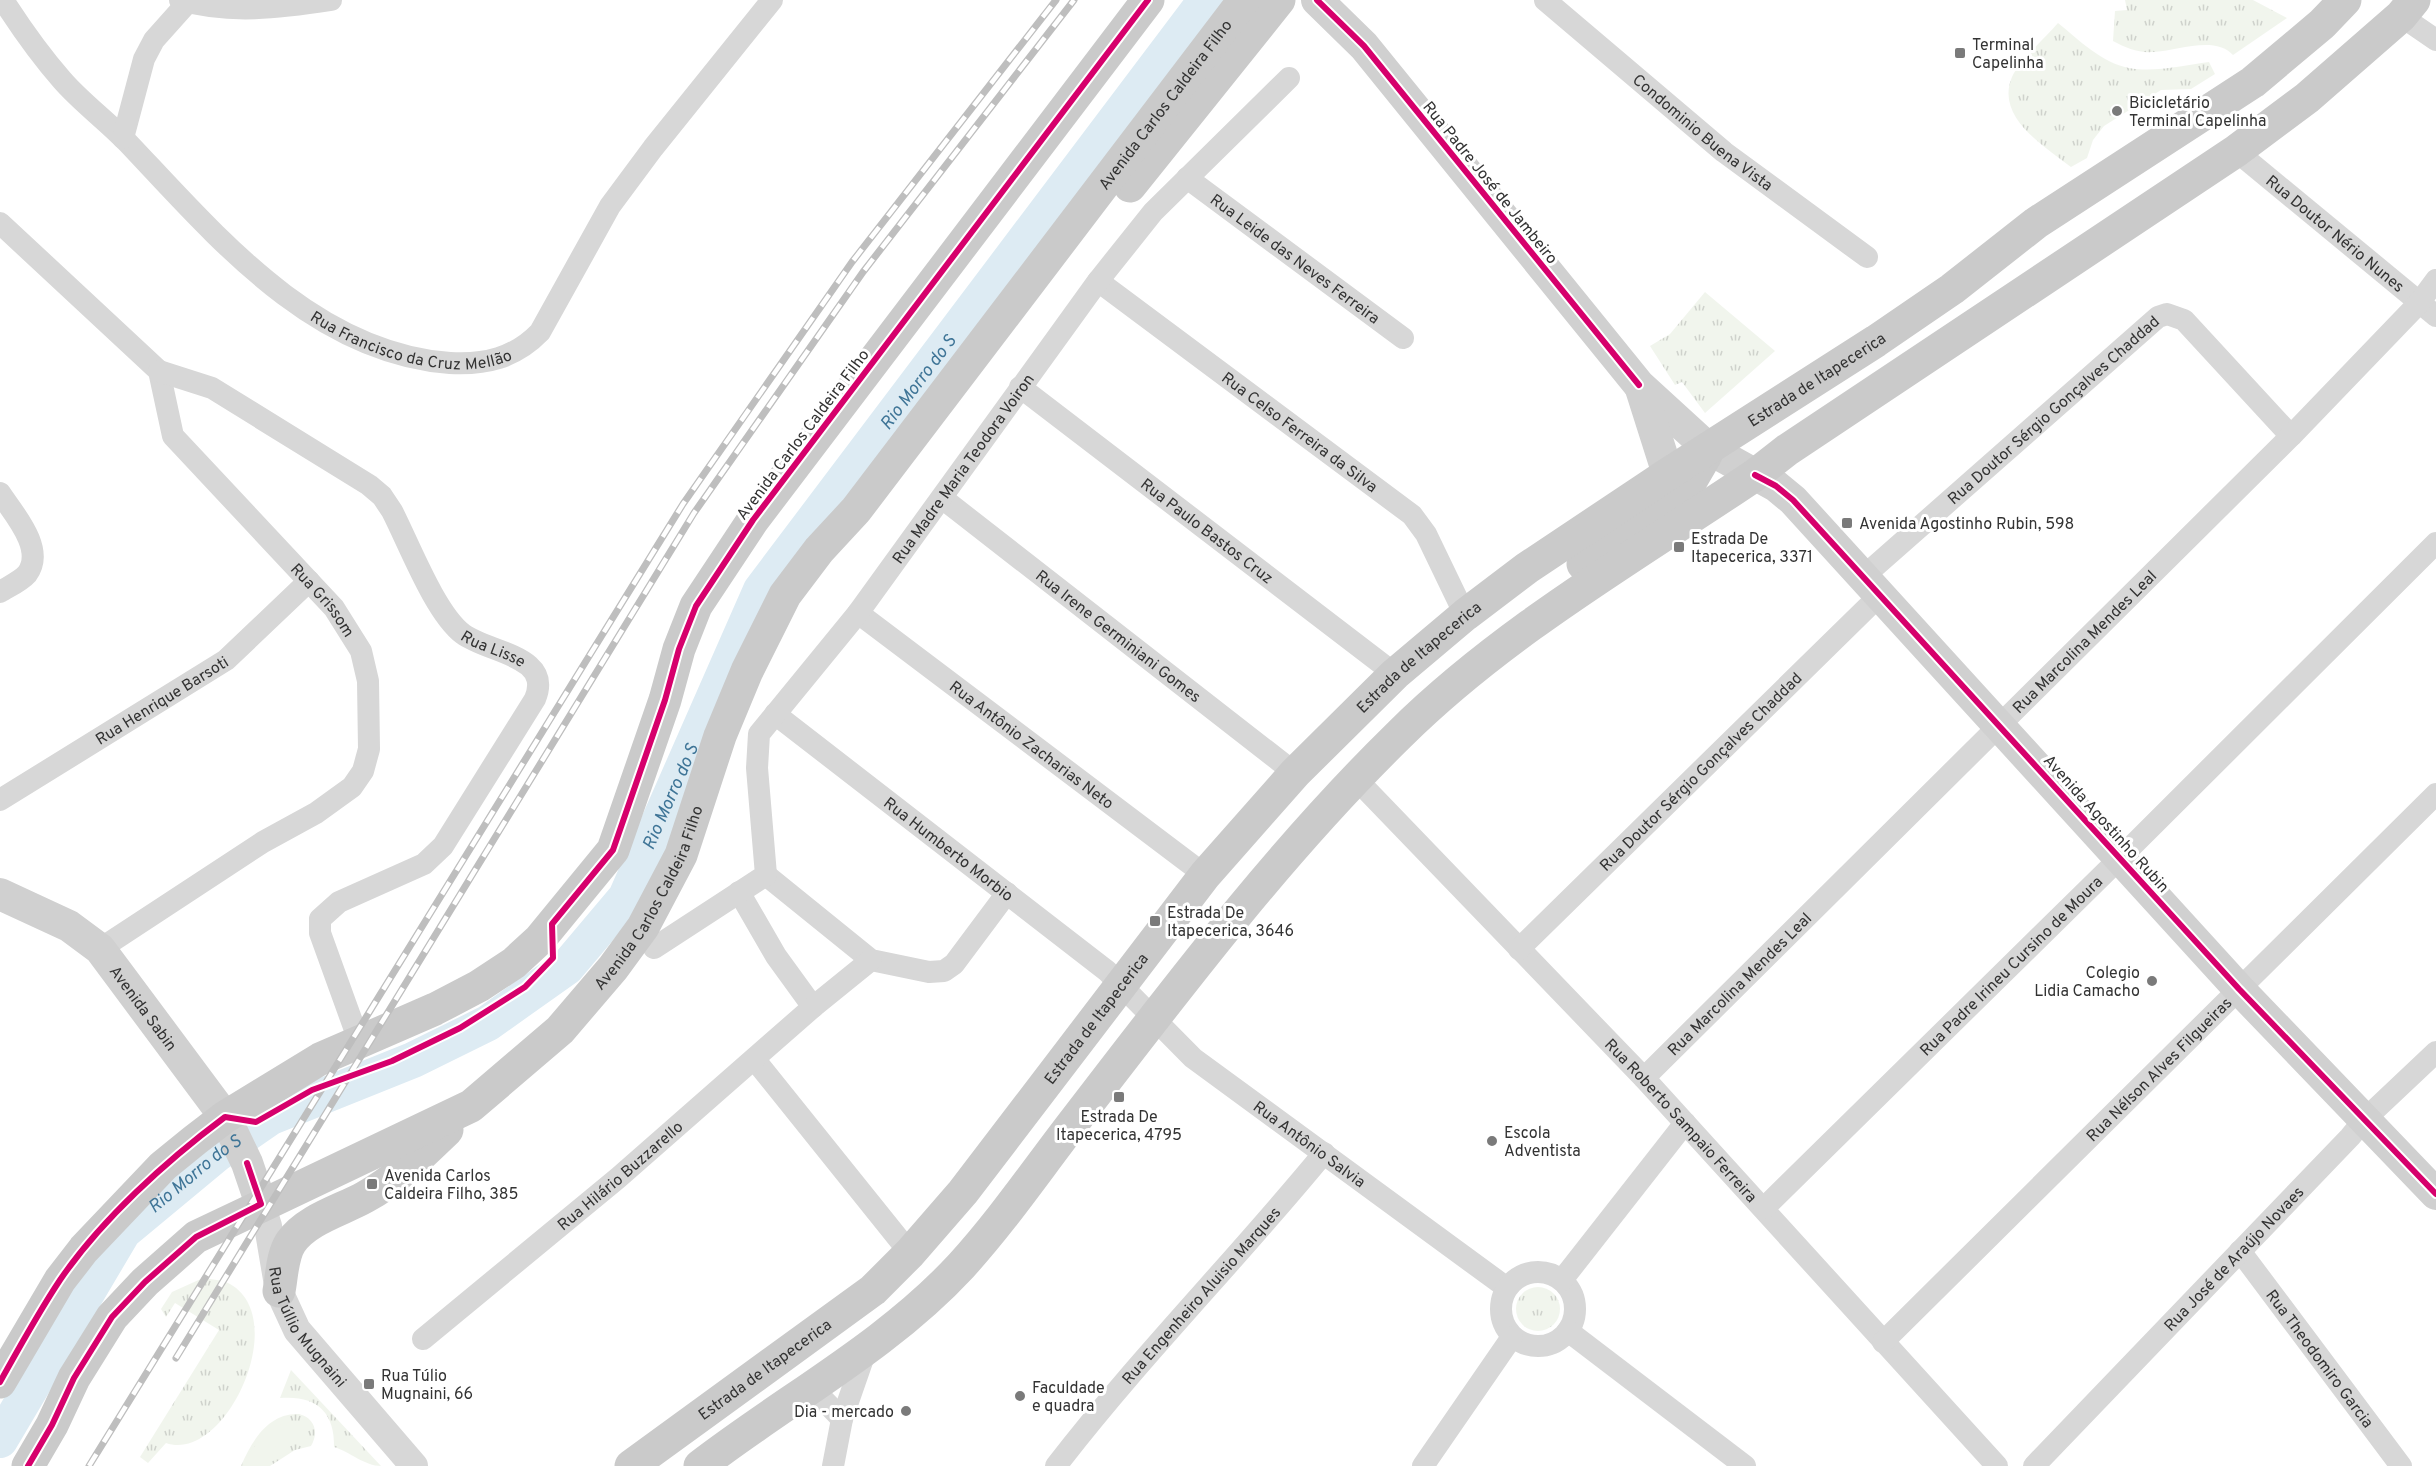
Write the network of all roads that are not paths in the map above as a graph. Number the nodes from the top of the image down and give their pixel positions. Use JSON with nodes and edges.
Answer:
{"nodes":[{"id":1,"x":3,"y":0,"type":"edge"},
{"id":2,"x":330,"y":0,"type":"edge"},
{"id":3,"x":772,"y":0,"type":"edge"},
{"id":4,"x":1148,"y":0,"type":"edge"},
{"id":5,"x":1244,"y":0,"type":"edge"},
{"id":6,"x":1280,"y":0,"type":"edge"},
{"id":7,"x":1317,"y":0,"type":"edge"},
{"id":8,"x":1341,"y":0,"type":"edge"},
{"id":9,"x":1545,"y":0,"type":"edge"},
{"id":10,"x":2345,"y":0,"type":"edge"},
{"id":11,"x":184,"y":1,"type":"edge"},
{"id":12,"x":2408,"y":8,"type":"edge"},
{"id":13,"x":2436,"y":40,"type":"edge"},
{"id":14,"x":1364,"y":46,"type":"junction"},
{"id":15,"x":1289,"y":78,"type":"dead end"},
{"id":16,"x":123,"y":138,"type":"junction"},
{"id":17,"x":2236,"y":151,"type":"junction"},
{"id":18,"x":1187,"y":178,"type":"junction"},
{"id":19,"x":0,"y":223,"type":"edge"},
{"id":20,"x":1867,"y":257,"type":"dead end"},
{"id":21,"x":2436,"y":280,"type":"edge"},
{"id":22,"x":1098,"y":281,"type":"junction"},
{"id":23,"x":1952,"y":289,"type":"junction"},
{"id":24,"x":2428,"y":309,"type":"edge"},
{"id":25,"x":1403,"y":338,"type":"dead end"},
{"id":26,"x":159,"y":371,"type":"junction"},
{"id":27,"x":1639,"y":385,"type":"junction"},
{"id":28,"x":1020,"y":387,"type":"junction"},
{"id":29,"x":2291,"y":436,"type":"junction"},
{"id":30,"x":1709,"y":449,"type":"junction"},
{"id":31,"x":1668,"y":474,"type":"junction"},
{"id":32,"x":1755,"y":475,"type":"junction"},
{"id":33,"x":0,"y":493,"type":"edge"},
{"id":34,"x":942,"y":498,"type":"junction"},
{"id":35,"x":856,"y":510,"type":"junction"},
{"id":36,"x":2436,"y":543,"type":"edge"},
{"id":37,"x":309,"y":580,"type":"junction"},
{"id":38,"x":1872,"y":586,"type":"junction"},
{"id":39,"x":0,"y":592,"type":"edge"},
{"id":40,"x":858,"y":613,"type":"junction"},
{"id":41,"x":1465,"y":615,"type":"junction"},
{"id":42,"x":1522,"y":632,"type":"junction"},
{"id":43,"x":1395,"y":674,"type":"junction"},
{"id":44,"x":776,"y":714,"type":"junction"},
{"id":45,"x":1999,"y":725,"type":"junction"},
{"id":46,"x":1295,"y":772,"type":"junction"},
{"id":47,"x":1357,"y":780,"type":"junction"},
{"id":48,"x":2436,"y":794,"type":"edge"},
{"id":49,"x":0,"y":800,"type":"edge"},
{"id":50,"x":2121,"y":857,"type":"junction"},
{"id":51,"x":766,"y":875,"type":"junction"},
{"id":52,"x":1205,"y":875,"type":"junction"},
{"id":53,"x":739,"y":892,"type":"junction"},
{"id":54,"x":1007,"y":893,"type":"junction"},
{"id":55,"x":0,"y":894,"type":"edge"},
{"id":56,"x":654,"y":948,"type":"dead end"},
{"id":57,"x":100,"y":949,"type":"junction"},
{"id":58,"x":1520,"y":949,"type":"junction"},
{"id":59,"x":871,"y":960,"type":"junction"},
{"id":60,"x":1123,"y":986,"type":"junction"},
{"id":61,"x":2240,"y":988,"type":"junction"},
{"id":62,"x":813,"y":1007,"type":"junction"},
{"id":63,"x":1155,"y":1019,"type":"junction"},
{"id":64,"x":359,"y":1041,"type":"junction"},
{"id":65,"x":2436,"y":1052,"type":"edge"},
{"id":66,"x":755,"y":1060,"type":"junction"},
{"id":67,"x":1644,"y":1078,"type":"junction"},
{"id":68,"x":471,"y":1106,"type":"junction"},
{"id":69,"x":2364,"y":1120,"type":"junction"},
{"id":70,"x":1685,"y":1123,"type":"junction"},
{"id":71,"x":228,"y":1124,"type":"junction"},
{"id":72,"x":1324,"y":1153,"type":"junction"},
{"id":73,"x":246,"y":1163,"type":"joint"},
{"id":74,"x":2436,"y":1194,"type":"edge"},
{"id":75,"x":274,"y":1198,"type":"junction"},
{"id":76,"x":1764,"y":1208,"type":"junction"},
{"id":77,"x":330,"y":1214,"type":"junction"},
{"id":78,"x":2240,"y":1251,"type":"junction"},
{"id":79,"x":910,"y":1253,"type":"junction"},
{"id":80,"x":1562,"y":1280,"type":"junction"},
{"id":81,"x":1507,"y":1288,"type":"junction"},
{"id":82,"x":279,"y":1291,"type":"junction"},
{"id":83,"x":1568,"y":1331,"type":"junction"},
{"id":84,"x":1512,"y":1337,"type":"junction"},
{"id":85,"x":423,"y":1339,"type":"dead end"},
{"id":86,"x":1883,"y":1342,"type":"junction"},
{"id":87,"x":866,"y":1350,"type":"junction"},
{"id":88,"x":0,"y":1382,"type":"edge"},
{"id":89,"x":811,"y":1387,"type":"junction"},
{"id":90,"x":842,"y":1419,"type":"junction"},
{"id":91,"x":643,"y":1460,"type":"edge"},
{"id":92,"x":28,"y":1466,"type":"edge"},
{"id":93,"x":414,"y":1466,"type":"edge"},
{"id":94,"x":700,"y":1466,"type":"edge"},
{"id":95,"x":833,"y":1466,"type":"edge"},
{"id":96,"x":1056,"y":1466,"type":"edge"},
{"id":97,"x":1423,"y":1466,"type":"edge"},
{"id":98,"x":1744,"y":1466,"type":"edge"},
{"id":99,"x":1997,"y":1466,"type":"edge"},
{"id":100,"x":2034,"y":1466,"type":"edge"},
{"id":101,"x":2400,"y":1466,"type":"edge"}],
"edges":[{"from":1,"to":16,"type":"street","name":"Rua Francisco da Cruz Mellão"},
{"from":2,"to":11,"type":"street"},
{"from":3,"to":16,"type":"street","name":"Rua Francisco da Cruz Mellão"},
{"from":4,"to":64,"type":"main road","name":"Avenida Carlos Caldeira Filho"},
{"from":5,"to":35,"type":"main road","name":"Avenida Carlos Caldeira Filho"},
{"from":6,"to":35,"type":"main road"},
{"from":7,"to":14,"type":"main road","name":"Rua Padre José de Jambeiro"},
{"from":8,"to":14,"type":"main road","name":"Rua Padre José de Jambeiro"},
{"from":9,"to":20,"type":"street","name":"Condominio Buena Vista"},
{"from":10,"to":23,"type":"main road","name":"Estrada de Itapecerica"},
{"from":11,"to":16,"type":"street"},
{"from":12,"to":13,"type":"street"},
{"from":12,"to":17,"type":"main road"},
{"from":14,"to":27,"type":"main road","name":"Rua Padre José de Jambeiro"},
{"from":15,"to":18,"type":"street","name":"Rua Madre Maria Teodora Voiron"},
{"from":17,"to":24,"type":"street","name":"Rua Doutor Nério Nunes"},
{"from":17,"to":32,"type":"main road"},
{"from":18,"to":22,"type":"street","name":"Rua Madre Maria Teodora Voiron"},
{"from":18,"to":25,"type":"street","name":"Rua Leide das Neves Ferreira"},
{"from":19,"to":26,"type":"street"},
{"from":21,"to":24,"type":"street","name":"Rua Marcolina Mendes Leal"},
{"from":22,"to":28,"type":"street","name":"Rua Madre Maria Teodora Voiron"},
{"from":22,"to":41,"type":"street","name":"Rua Celso Ferreira da Silva"},
{"from":23,"to":30,"type":"main road","name":"Estrada de Itapecerica"},
{"from":23,"to":32,"type":"main road"},
{"from":24,"to":29,"type":"street","name":"Rua Marcolina Mendes Leal"},
{"from":26,"to":37,"type":"street","name":"Rua Grissom"},
{"from":26,"to":64,"type":"street","name":"Rua Lisse"},
{"from":27,"to":30,"type":"main road","name":"Rua Padre José de Jambeiro"},
{"from":27,"to":31,"type":"main road","name":"Rua Padre José de Jambeiro"},
{"from":28,"to":34,"type":"street","name":"Rua Madre Maria Teodora Voiron"},
{"from":28,"to":43,"type":"street","name":"Rua Paulo Bastos Cruz"},
{"from":29,"to":38,"type":"street","name":"Rua Doutor Sérgio Gonçalves Chaddad"},
{"from":29,"to":45,"type":"street","name":"Rua Marcolina Mendes Leal"},
{"from":30,"to":31,"type":"main road","name":"Estrada de Itapecerica"},
{"from":30,"to":32,"type":"main road","name":"Avenida Agostinho Rubin"},
{"from":30,"to":42,"type":"main road"},
{"from":31,"to":41,"type":"main road","name":"Estrada de Itapecerica"},
{"from":32,"to":38,"type":"main road","name":"Avenida Agostinho Rubin"},
{"from":32,"to":42,"type":"main road"},
{"from":33,"to":39,"type":"street"},
{"from":34,"to":40,"type":"street","name":"Rua Madre Maria Teodora Voiron"},
{"from":34,"to":46,"type":"street","name":"Rua Irene Germiniani Gomes"},
{"from":35,"to":68,"type":"main road","name":"Avenida Carlos Caldeira Filho"},
{"from":36,"to":50,"type":"street","name":"Rua Padre Irineu Cursino de Moura"},
{"from":37,"to":49,"type":"street","name":"Rua Henrique Barsoti"},
{"from":37,"to":57,"type":"street","name":"Rua Grissom"},
{"from":38,"to":45,"type":"main road","name":"Avenida Agostinho Rubin"},
{"from":38,"to":58,"type":"street","name":"Rua Doutor Sérgio Gonçalves Chaddad"},
{"from":40,"to":44,"type":"street","name":"Rua Madre Maria Teodora Voiron"},
{"from":40,"to":52,"type":"street","name":"Rua Antônio Zacharias Neto"},
{"from":41,"to":43,"type":"main road","name":"Estrada de Itapecerica"},
{"from":42,"to":47,"type":"main road"},
{"from":43,"to":46,"type":"main road","name":"Estrada de Itapecerica"},
{"from":44,"to":51,"type":"street","name":"Rua Madre Maria Teodora Voiron"},
{"from":44,"to":54,"type":"street","name":"Rua Humberto Morbio"},
{"from":45,"to":50,"type":"main road","name":"Avenida Agostinho Rubin"},
{"from":45,"to":67,"type":"street","name":"Rua Marcolina Mendes Leal"},
{"from":46,"to":52,"type":"main road","name":"Estrada de Itapecerica"},
{"from":47,"to":58,"type":"street","name":"Rua Roberto Sampaio Ferreira"},
{"from":47,"to":63,"type":"main road"},
{"from":48,"to":61,"type":"street","name":"Rua Nélson Alves Filgueiras"},
{"from":50,"to":61,"type":"main road","name":"Avenida Agostinho Rubin"},
{"from":50,"to":76,"type":"street","name":"Rua Padre Irineu Cursino de Moura"},
{"from":51,"to":53,"type":"street"},
{"from":51,"to":59,"type":"street"},
{"from":52,"to":60,"type":"main road","name":"Estrada de Itapecerica"},
{"from":53,"to":56,"type":"street"},
{"from":53,"to":62,"type":"street"},
{"from":54,"to":59,"type":"street"},
{"from":54,"to":60,"type":"street","name":"Rua Humberto Morbio"},
{"from":55,"to":57,"type":"main road","name":"Avenida Sabin"},
{"from":57,"to":71,"type":"main road","name":"Avenida Sabin"},
{"from":58,"to":67,"type":"street","name":"Rua Roberto Sampaio Ferreira"},
{"from":59,"to":62,"type":"street","name":"Rua Hilário Buzzarello"},
{"from":60,"to":63,"type":"street","name":"Rua Antônio Salvia"},
{"from":60,"to":79,"type":"main road","name":"Estrada de Itapecerica"},
{"from":61,"to":69,"type":"main road","name":"Avenida Agostinho Rubin"},
{"from":61,"to":86,"type":"street","name":"Rua Nélson Alves Filgueiras"},
{"from":62,"to":66,"type":"street","name":"Rua Hilário Buzzarello"},
{"from":63,"to":72,"type":"street","name":"Rua Antônio Salvia"},
{"from":63,"to":87,"type":"main road"},
{"from":64,"to":71,"type":"main road","name":"Avenida Carlos Caldeira Filho"},
{"from":65,"to":69,"type":"street","name":"Rua José de Araújo Novaes"},
{"from":66,"to":79,"type":"street"},
{"from":66,"to":85,"type":"street","name":"Rua Hilário Buzzarello"},
{"from":67,"to":70,"type":"street","name":"Rua Roberto Sampaio Ferreira"},
{"from":68,"to":75,"type":"main road","name":"Avenida Carlos Caldeira Filho"},
{"from":68,"to":77,"type":"main road"},
{"from":69,"to":74,"type":"main road","name":"Avenida Agostinho Rubin"},
{"from":69,"to":78,"type":"street","name":"Rua José de Araújo Novaes"},
{"from":70,"to":76,"type":"street","name":"Rua Roberto Sampaio Ferreira"},
{"from":70,"to":80,"type":"street"},
{"from":71,"to":73,"type":"main road","name":"Avenida Sabin"},
{"from":71,"to":88,"type":"main road","name":"Avenida Carlos Caldeira Filho"},
{"from":72,"to":81,"type":"street","name":"Rua Antônio Salvia"},
{"from":72,"to":96,"type":"street","name":"Rua Engenheiro Aluisio Marques"},
{"from":73,"to":75,"type":"main road","name":"Rua Túllio Mugnaini"},
{"from":75,"to":77,"type":"main road"},
{"from":75,"to":82,"type":"street","name":"Rua Túllio Mugnaini"},
{"from":75,"to":92,"type":"main road","name":"Avenida Carlos Caldeira Filho"},
{"from":76,"to":86,"type":"street","name":"Rua Roberto Sampaio Ferreira"},
{"from":77,"to":82,"type":"main road"},
{"from":78,"to":100,"type":"street","name":"Rua José de Araújo Novaes"},
{"from":78,"to":101,"type":"street","name":"Rua Theodomiro Garcia"},
{"from":79,"to":91,"type":"main road","name":"Estrada de Itapecerica"},
{"from":80,"to":81,"type":"street"},
{"from":80,"to":83,"type":"street"},
{"from":81,"to":84,"type":"street"},
{"from":82,"to":93,"type":"street","name":"Rua Túllio Mugnaini"},
{"from":83,"to":84,"type":"street"},
{"from":83,"to":98,"type":"street"},
{"from":84,"to":97,"type":"street"},
{"from":86,"to":99,"type":"street","name":"Rua Roberto Sampaio Ferreira"},
{"from":87,"to":89,"type":"main road"},
{"from":87,"to":90,"type":"street"},
{"from":89,"to":90,"type":"street"},
{"from":89,"to":94,"type":"main road"},
{"from":90,"to":95,"type":"street"}]}
